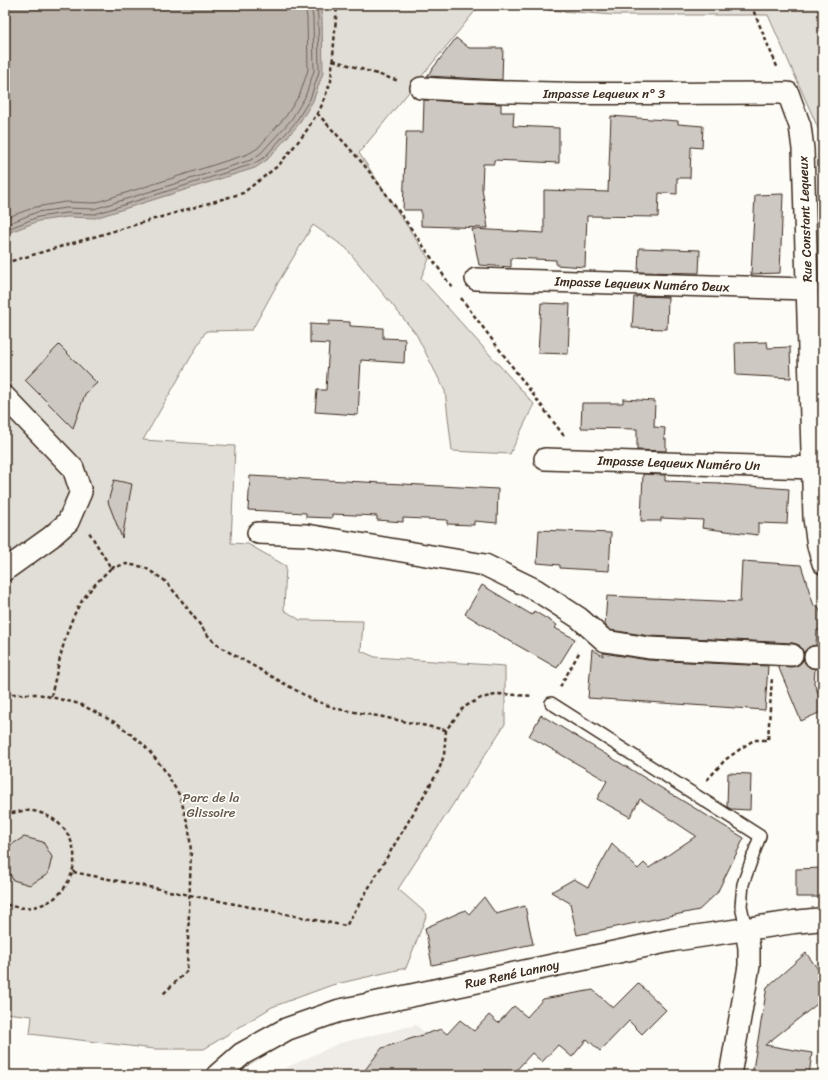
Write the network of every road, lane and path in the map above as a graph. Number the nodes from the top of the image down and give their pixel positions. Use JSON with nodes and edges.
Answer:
{"nodes":[{"id":1,"x":337,"y":5,"type":"edge"},
{"id":2,"x":751,"y":5,"type":"edge"},
{"id":3,"x":333,"y":60,"type":"junction"},
{"id":4,"x":420,"y":88,"type":"joint"},
{"id":5,"x":788,"y":93,"type":"junction"},
{"id":6,"x":317,"y":113,"type":"junction"},
{"id":7,"x":5,"y":263,"type":"edge"},
{"id":8,"x":476,"y":279,"type":"dead end"},
{"id":9,"x":807,"y":289,"type":"junction"},
{"id":10,"x":5,"y":397,"type":"edge"},
{"id":11,"x":545,"y":459,"type":"dead end"},
{"id":12,"x":582,"y":460,"type":"junction"},
{"id":13,"x":813,"y":468,"type":"junction"},
{"id":14,"x":89,"y":532,"type":"dead end"},
{"id":15,"x":258,"y":533,"type":"dead end"},
{"id":16,"x":823,"y":563,"type":"edge"},
{"id":17,"x":111,"y":568,"type":"junction"},
{"id":18,"x":5,"y":570,"type":"edge"},
{"id":19,"x":593,"y":630,"type":"junction"},
{"id":20,"x":783,"y":655,"type":"joint"},
{"id":21,"x":5,"y":696,"type":"edge"},
{"id":22,"x":51,"y":696,"type":"junction"},
{"id":23,"x":551,"y":703,"type":"junction"},
{"id":24,"x":446,"y":730,"type":"junction"},
{"id":25,"x":693,"y":794,"type":"junction"},
{"id":26,"x":5,"y":815,"type":"edge"},
{"id":27,"x":73,"y":872,"type":"junction"},
{"id":28,"x":189,"y":895,"type":"junction"},
{"id":29,"x":6,"y":904,"type":"edge"},
{"id":30,"x":5,"y":916,"type":"edge"},
{"id":31,"x":823,"y":919,"type":"edge"},
{"id":32,"x":746,"y":929,"type":"junction"},
{"id":33,"x":163,"y":994,"type":"dead end"},
{"id":34,"x":218,"y":1075,"type":"edge"},
{"id":35,"x":730,"y":1075,"type":"edge"}],
"edges":[{"from":1,"to":3,"type":"path"},
{"from":2,"to":5,"type":"path"},
{"from":3,"to":4,"type":"path"},
{"from":3,"to":6,"type":"path"},
{"from":4,"to":5,"type":"street","name":"Impasse Lequeux n° 3"},
{"from":5,"to":9,"type":"street","name":"Rue Constant Lequeux"},
{"from":6,"to":7,"type":"path"},
{"from":6,"to":12,"type":"path"},
{"from":8,"to":9,"type":"street","name":"Impasse Lequeux Numéro Deux"},
{"from":9,"to":13,"type":"street","name":"Rue Constant Lequeux"},
{"from":10,"to":18,"type":"street"},
{"from":11,"to":12,"type":"street","name":"Impasse Lequeux Numéro Un"},
{"from":12,"to":13,"type":"street","name":"Impasse Lequeux Numéro Un"},
{"from":13,"to":16,"type":"street","name":"Rue Constant Lequeux"},
{"from":14,"to":17,"type":"path"},
{"from":15,"to":19,"type":"street"},
{"from":17,"to":22,"type":"path"},
{"from":17,"to":24,"type":"path"},
{"from":19,"to":20,"type":"street"},
{"from":19,"to":23,"type":"path"},
{"from":20,"to":25,"type":"path"},
{"from":21,"to":22,"type":"path"},
{"from":22,"to":28,"type":"path"},
{"from":23,"to":24,"type":"path"},
{"from":23,"to":25,"type":"lane"},
{"from":24,"to":28,"type":"path"},
{"from":25,"to":32,"type":"lane"},
{"from":26,"to":27,"type":"path"},
{"from":27,"to":28,"type":"path"},
{"from":27,"to":29,"type":"path"},
{"from":28,"to":33,"type":"path"},
{"from":29,"to":30,"type":"path"},
{"from":31,"to":32,"type":"street","name":"Rue René Lannoy"},
{"from":32,"to":34,"type":"street","name":"Rue René Lannoy"},
{"from":32,"to":35,"type":"street"}]}
